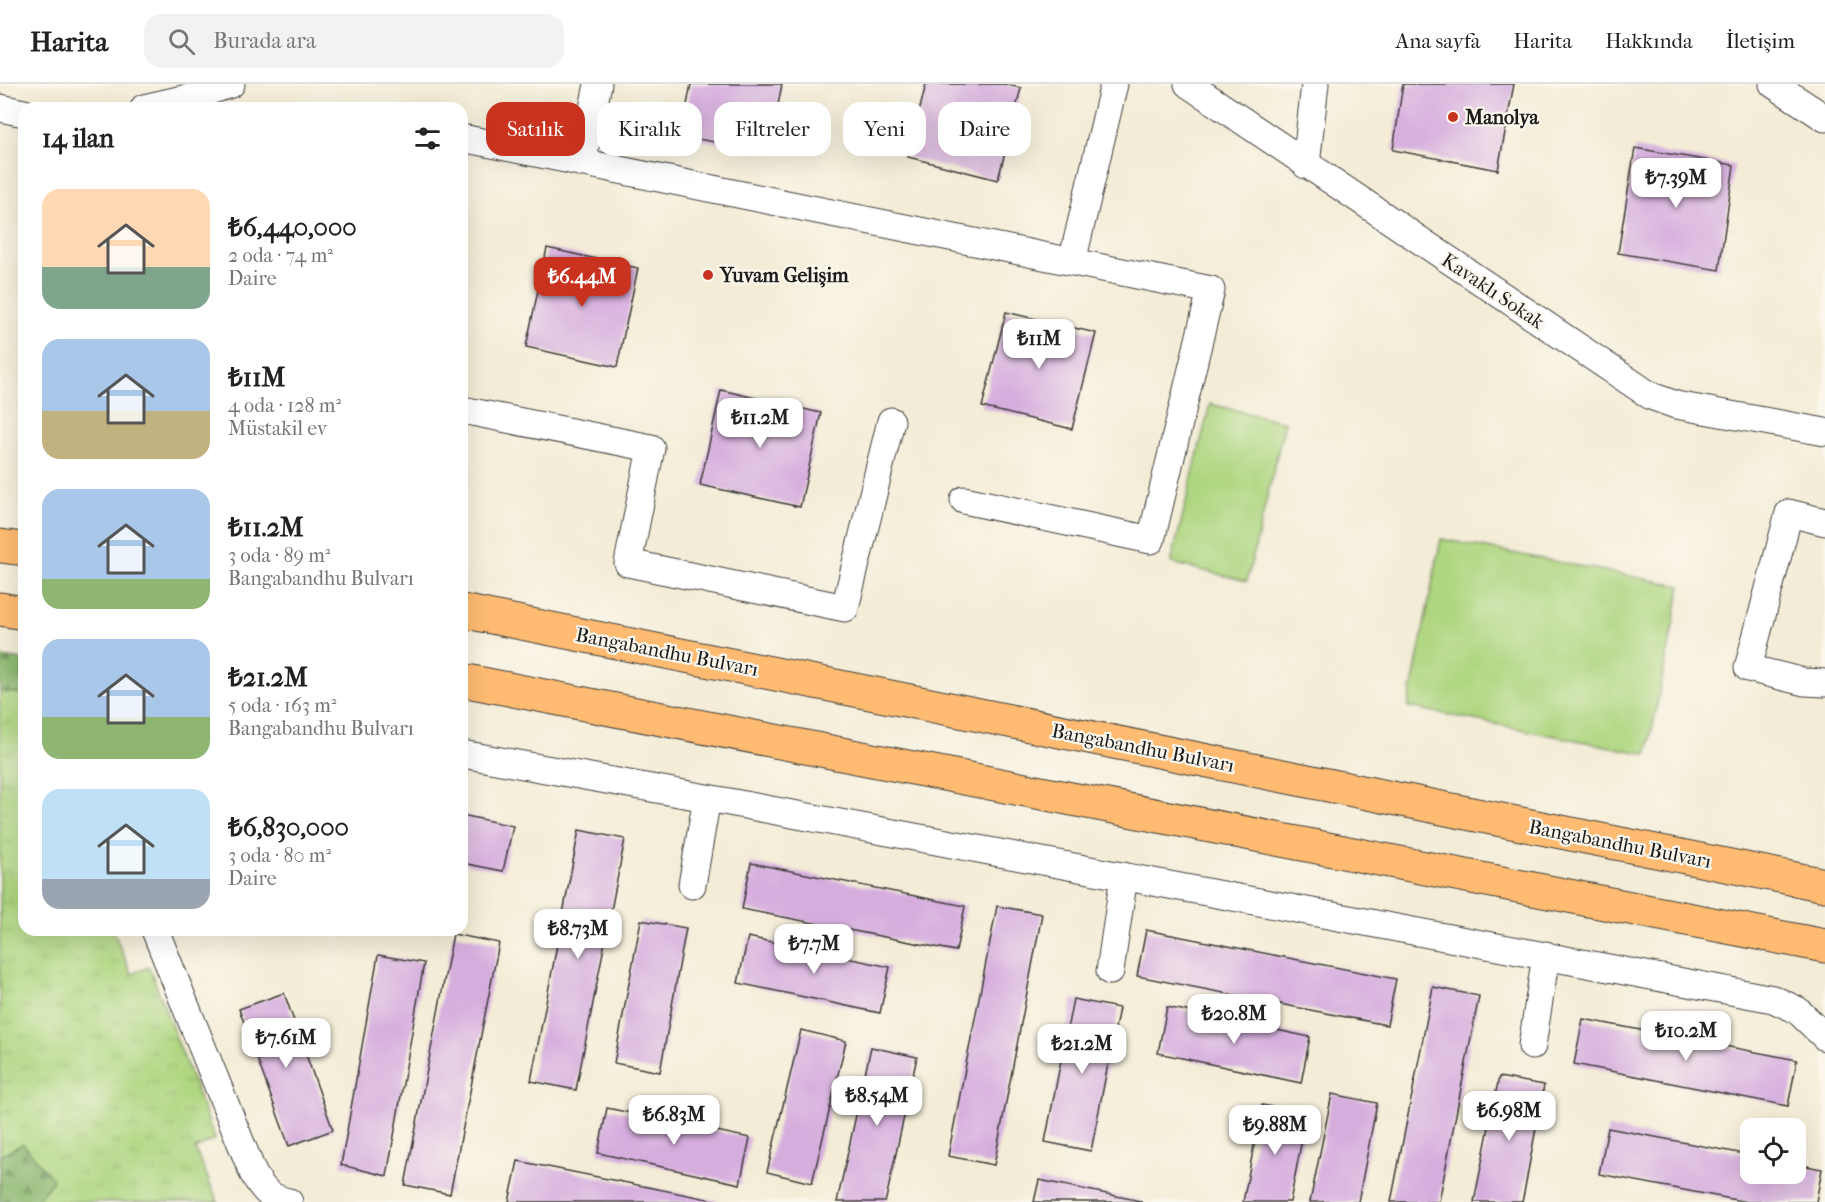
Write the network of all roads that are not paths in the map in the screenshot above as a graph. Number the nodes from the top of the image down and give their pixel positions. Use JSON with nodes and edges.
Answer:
{"nodes":[{"id":1,"x":231,"y":84,"type":"edge"},
{"id":2,"x":598,"y":84,"type":"edge"},
{"id":3,"x":1114,"y":84,"type":"edge"},
{"id":4,"x":1188,"y":84,"type":"edge"},
{"id":5,"x":1315,"y":84,"type":"edge"},
{"id":6,"x":1773,"y":84,"type":"edge"},
{"id":7,"x":189,"y":91,"type":"edge"},
{"id":8,"x":160,"y":102,"type":"edge"},
{"id":9,"x":0,"y":108,"type":"edge"},
{"id":10,"x":18,"y":112,"type":"edge"},
{"id":11,"x":1825,"y":118,"type":"edge"},
{"id":12,"x":468,"y":139,"type":"edge"},
{"id":13,"x":582,"y":163,"type":"junction"},
{"id":14,"x":1306,"y":165,"type":"junction"},
{"id":15,"x":1072,"y":262,"type":"junction"},
{"id":16,"x":468,"y":411,"type":"edge"},
{"id":17,"x":891,"y":421,"type":"dead end"},
{"id":18,"x":1825,"y":432,"type":"edge"},
{"id":19,"x":964,"y":500,"type":"dead end"},
{"id":20,"x":1825,"y":522,"type":"edge"},
{"id":21,"x":0,"y":546,"type":"edge"},
{"id":22,"x":18,"y":548,"type":"edge"},
{"id":23,"x":0,"y":609,"type":"edge"},
{"id":24,"x":18,"y":612,"type":"edge"},
{"id":25,"x":468,"y":612,"type":"edge"},
{"id":26,"x":468,"y":681,"type":"edge"},
{"id":27,"x":1825,"y":683,"type":"edge"},
{"id":28,"x":468,"y":755,"type":"edge"},
{"id":29,"x":707,"y":798,"type":"junction"},
{"id":30,"x":1124,"y":876,"type":"junction"},
{"id":31,"x":1820,"y":879,"type":"edge"},
{"id":32,"x":692,"y":885,"type":"dead end"},
{"id":33,"x":157,"y":936,"type":"edge"},
{"id":34,"x":1825,"y":946,"type":"edge"},
{"id":35,"x":1546,"y":955,"type":"junction"},
{"id":36,"x":1110,"y":971,"type":"dead end"},
{"id":37,"x":1825,"y":1036,"type":"edge"},
{"id":38,"x":1532,"y":1046,"type":"dead end"},
{"id":39,"x":289,"y":1202,"type":"edge"}],
"edges":[{"from":1,"to":7,"type":"street"},
{"from":2,"to":13,"type":"street"},
{"from":3,"to":15,"type":"street"},
{"from":4,"to":14,"type":"street","name":"Kavaklı Sokak"},
{"from":5,"to":14,"type":"street"},
{"from":6,"to":11,"type":"street"},
{"from":7,"to":8,"type":"street"},
{"from":9,"to":10,"type":"street"},
{"from":12,"to":13,"type":"street"},
{"from":13,"to":15,"type":"street"},
{"from":14,"to":18,"type":"street","name":"Kavaklı Sokak"},
{"from":15,"to":19,"type":"street"},
{"from":16,"to":17,"type":"street"},
{"from":20,"to":27,"type":"street"},
{"from":21,"to":22,"type":"main road"},
{"from":23,"to":24,"type":"main road"},
{"from":25,"to":31,"type":"main road","name":"Bangabandhu Bulvarı"},
{"from":26,"to":34,"type":"main road"},
{"from":28,"to":29,"type":"street"},
{"from":29,"to":30,"type":"street"},
{"from":29,"to":32,"type":"street"},
{"from":30,"to":35,"type":"street"},
{"from":30,"to":36,"type":"street"},
{"from":33,"to":39,"type":"street"},
{"from":35,"to":37,"type":"street"},
{"from":35,"to":38,"type":"street"}]}
